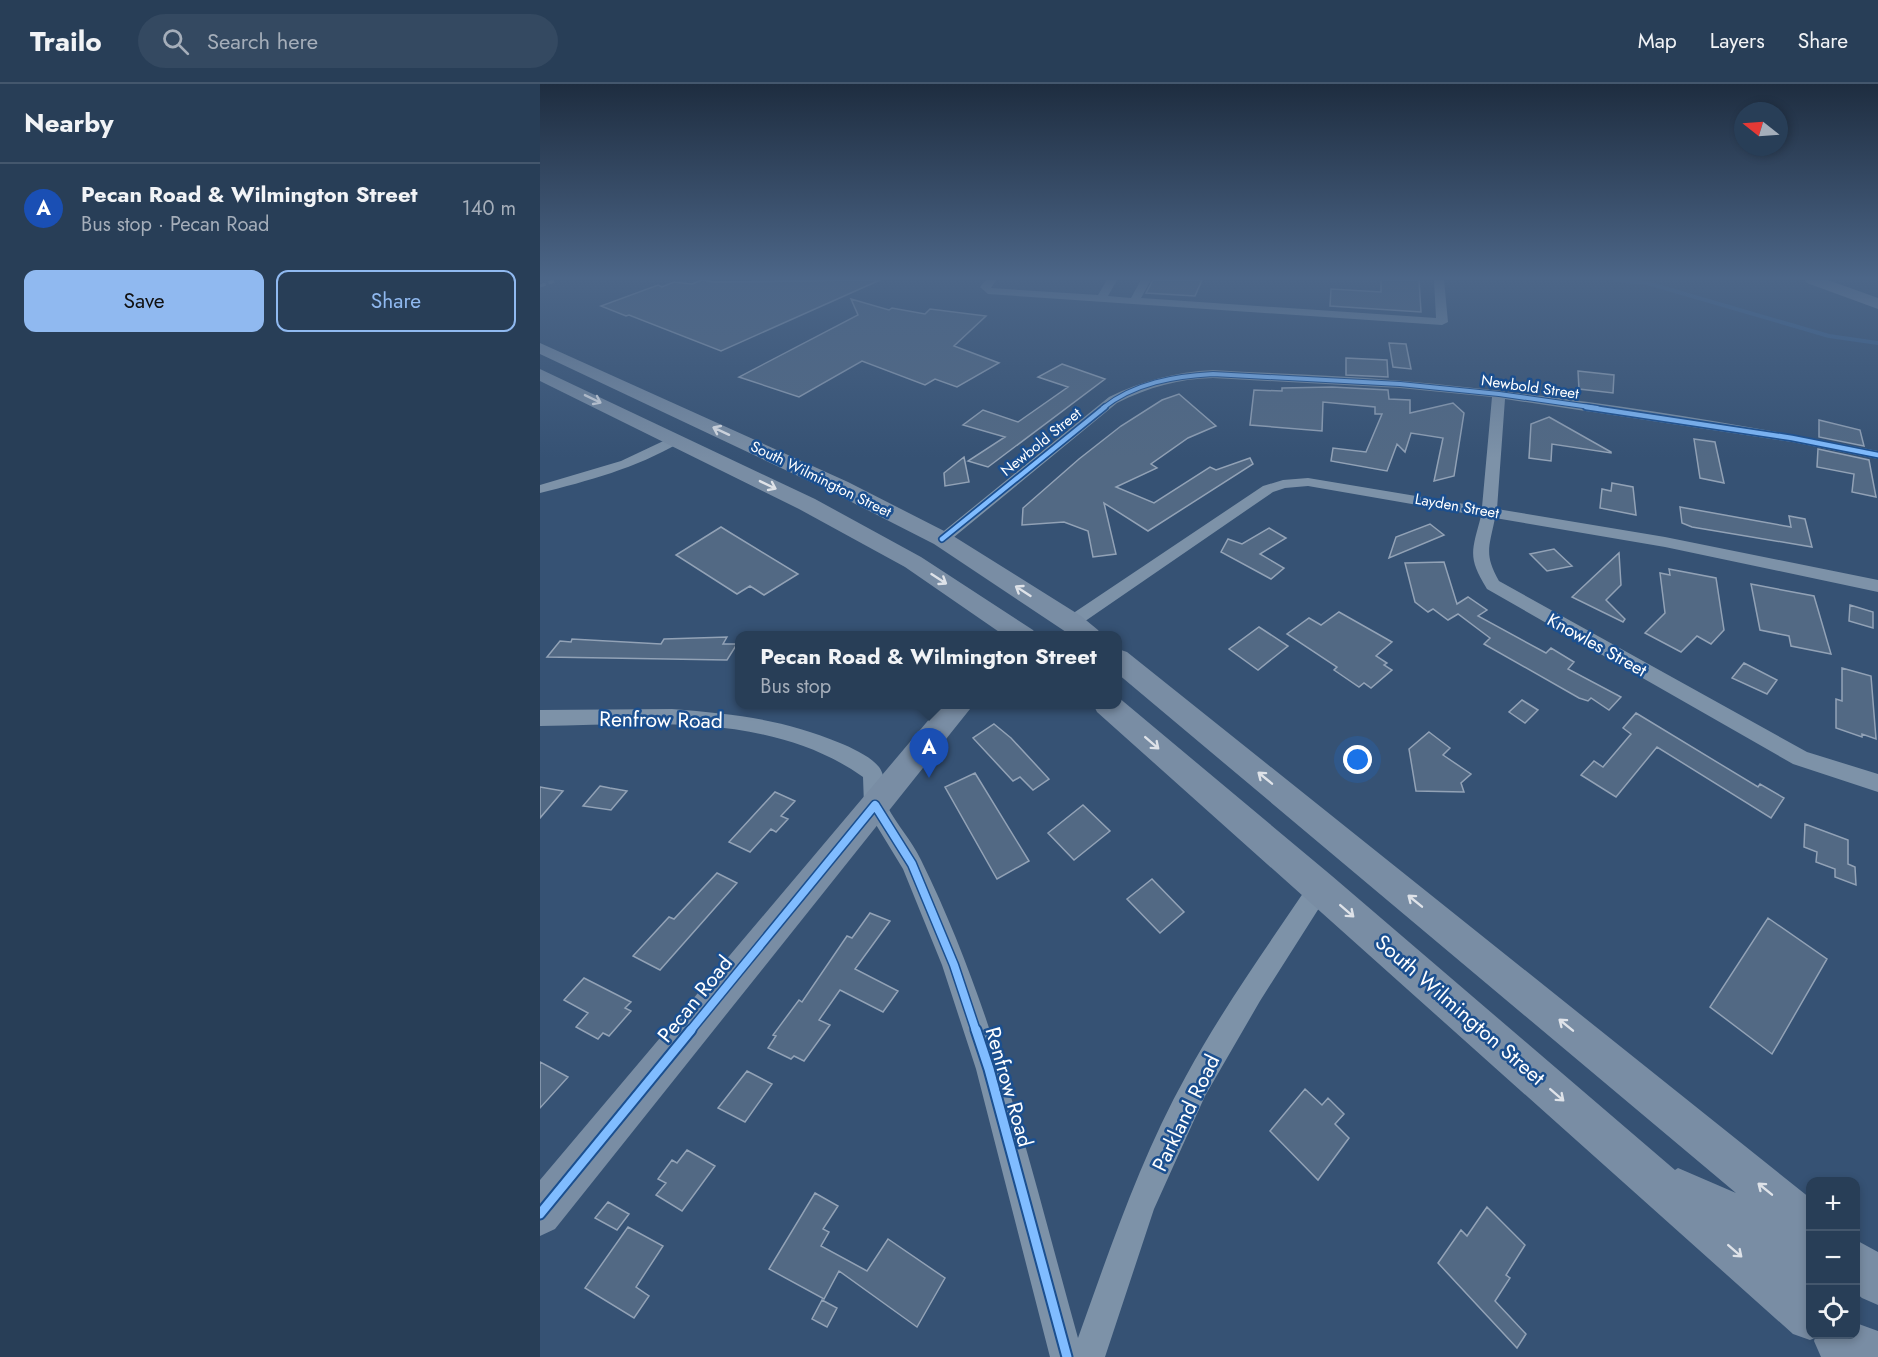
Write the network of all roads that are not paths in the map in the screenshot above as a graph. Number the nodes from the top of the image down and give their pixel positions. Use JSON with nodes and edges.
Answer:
{"nodes":[{"id":1,"x":540,"y":348,"type":"edge"},
{"id":2,"x":540,"y":374,"type":"edge"},
{"id":3,"x":1499,"y":394,"type":"junction"},
{"id":4,"x":674,"y":440,"type":"junction"},
{"id":5,"x":1878,"y":455,"type":"edge"},
{"id":6,"x":540,"y":489,"type":"edge"},
{"id":7,"x":1489,"y":512,"type":"junction"},
{"id":8,"x":942,"y":539,"type":"junction"},
{"id":9,"x":1878,"y":586,"type":"edge"},
{"id":10,"x":1016,"y":631,"type":"edge"},
{"id":11,"x":1070,"y":631,"type":"edge"},
{"id":12,"x":1122,"y":662,"type":"edge"},
{"id":13,"x":956,"y":709,"type":"edge"},
{"id":14,"x":1112,"y":709,"type":"edge"},
{"id":15,"x":540,"y":718,"type":"edge"},
{"id":16,"x":1878,"y":783,"type":"edge"},
{"id":17,"x":875,"y":805,"type":"junction"},
{"id":18,"x":1320,"y":887,"type":"junction"},
{"id":19,"x":1652,"y":1178,"type":"junction"},
{"id":20,"x":540,"y":1214,"type":"edge"},
{"id":21,"x":1806,"y":1223,"type":"edge"},
{"id":22,"x":1806,"y":1264,"type":"edge"},
{"id":23,"x":1842,"y":1341,"type":"edge"},
{"id":24,"x":1066,"y":1357,"type":"edge"},
{"id":25,"x":1088,"y":1357,"type":"edge"}],
"edges":[{"from":8,"to":1,"type":"main road","name":"South Wilmington Street","one_way":true},
{"from":2,"to":4,"type":"main road","name":"South Wilmington Street","one_way":true},
{"from":3,"to":5,"type":"street","name":"Newbold Street"},
{"from":3,"to":7,"type":"street","name":"Knowles Street"},
{"from":3,"to":8,"type":"street","name":"Newbold Street"},
{"from":4,"to":6,"type":"street"},
{"from":4,"to":10,"type":"main road","name":"South Wilmington Street","one_way":true},
{"from":7,"to":9,"type":"street","name":"Layden Street"},
{"from":7,"to":11,"type":"street","name":"Layden Street"},
{"from":7,"to":16,"type":"street","name":"Knowles Street"},
{"from":11,"to":8,"type":"main road","name":"South Wilmington Street","one_way":true},
{"from":21,"to":12,"type":"main road","one_way":true},
{"from":13,"to":17,"type":"main road","name":"Pecan Road"},
{"from":14,"to":18,"type":"main road","name":"South Wilmington Street","one_way":true},
{"from":15,"to":17,"type":"street","name":"Renfrow Road"},
{"from":17,"to":20,"type":"main road","name":"Pecan Road"},
{"from":17,"to":24,"type":"street","name":"Renfrow Road"},
{"from":18,"to":19,"type":"main road","name":"South Wilmington Street","one_way":true},
{"from":18,"to":25,"type":"street","name":"Parkland Road"},
{"from":19,"to":22,"type":"main road"},
{"from":19,"to":23,"type":"main road","name":"South Wilmington Street","one_way":true}]}
